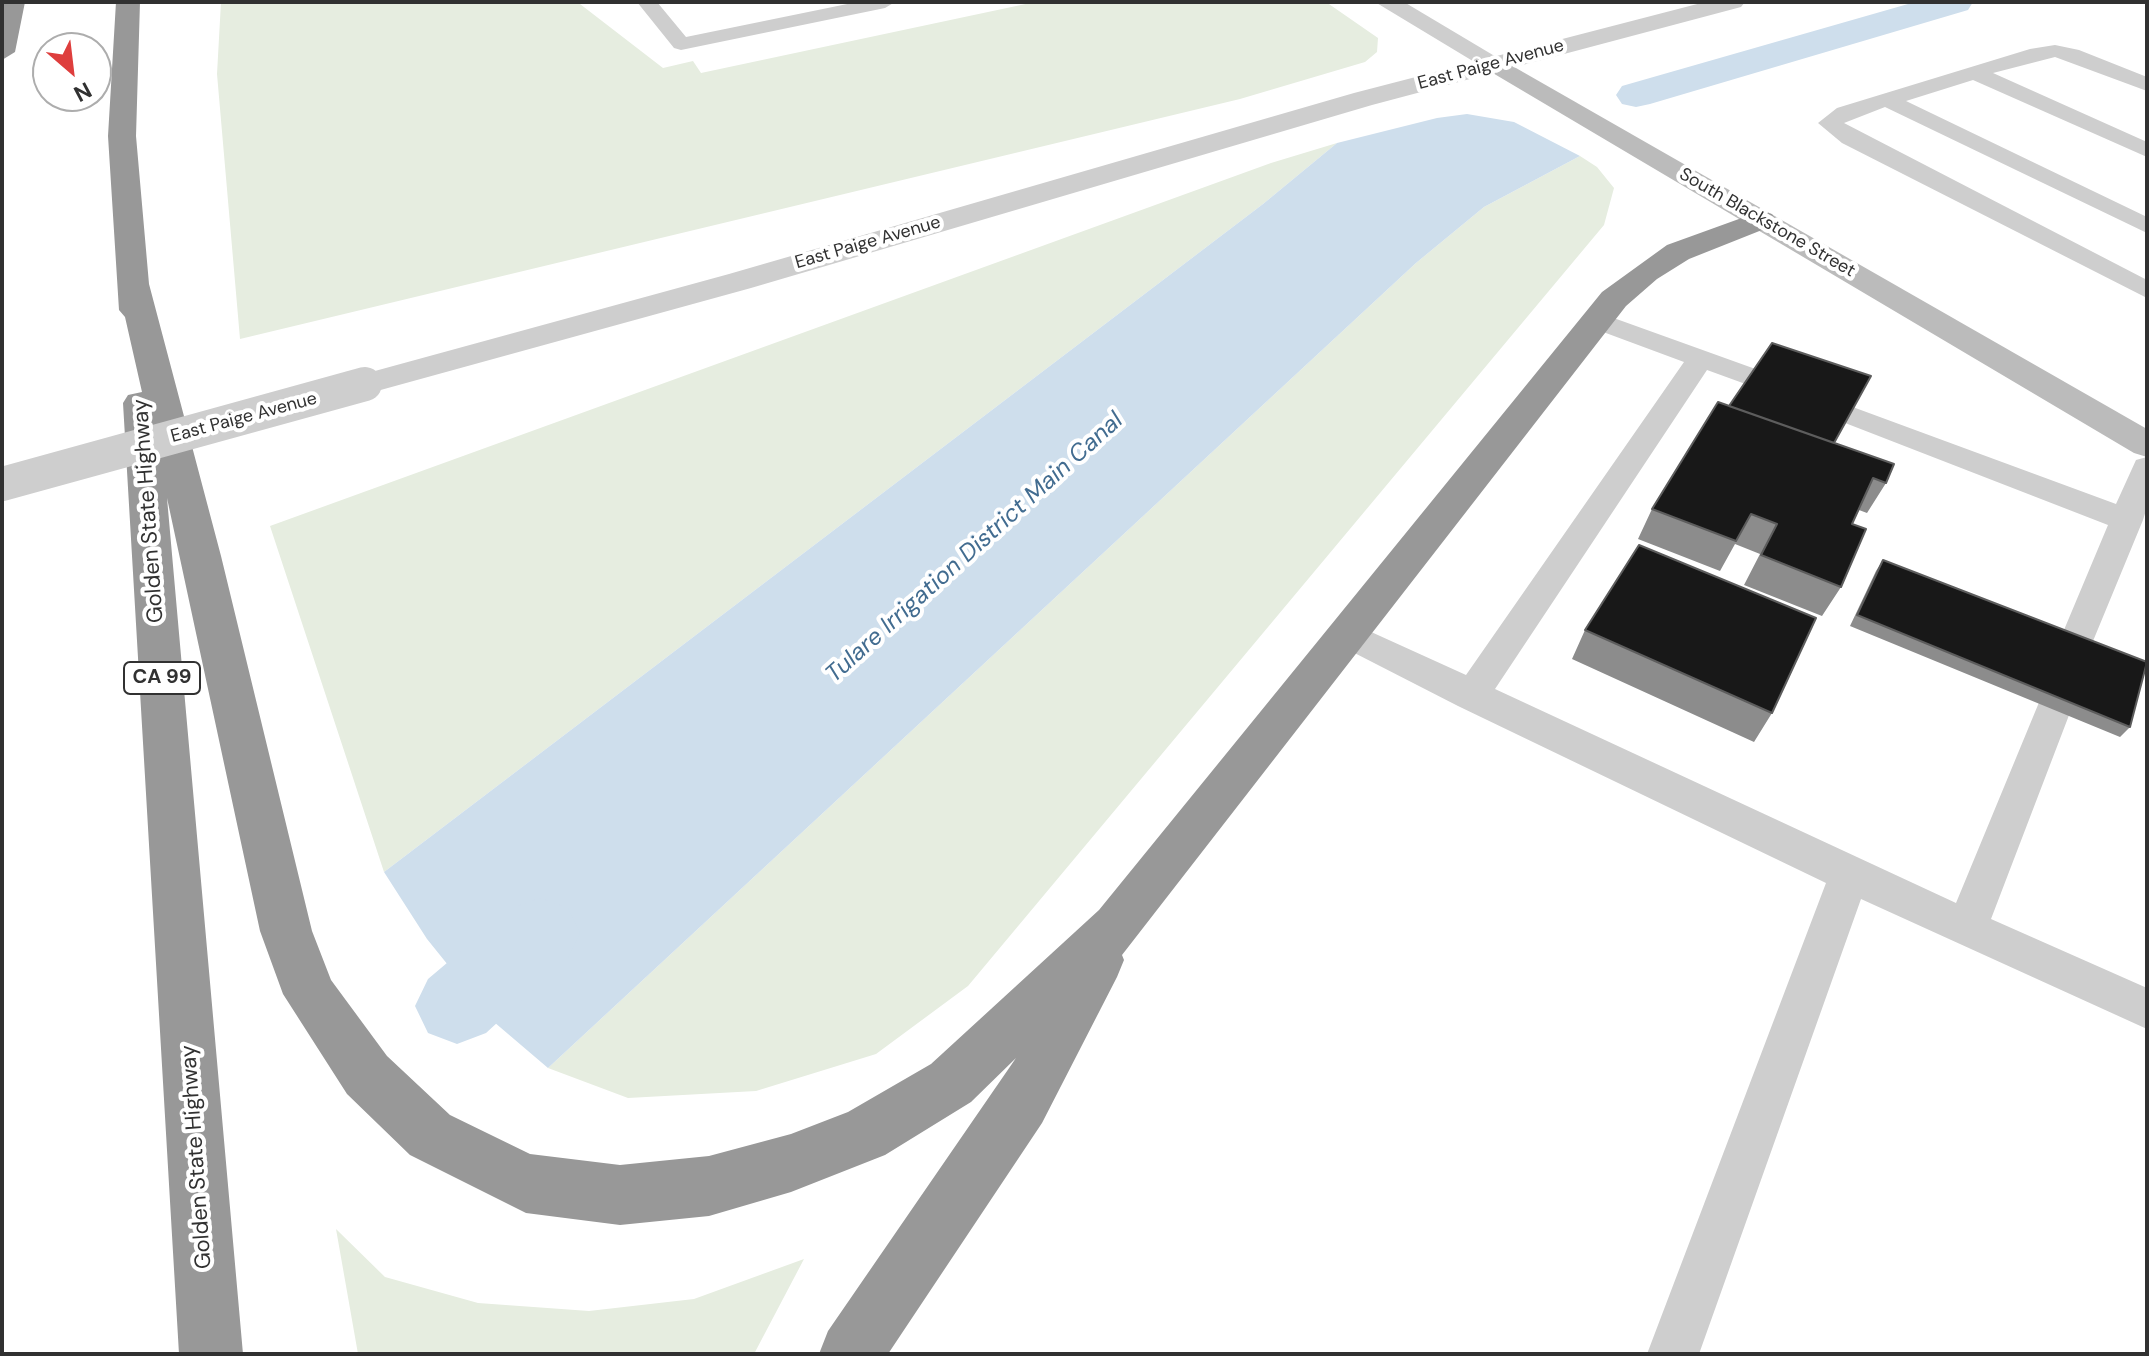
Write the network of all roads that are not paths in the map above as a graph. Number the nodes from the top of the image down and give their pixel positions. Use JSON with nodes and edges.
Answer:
{"nodes":[{"id":1,"x":13,"y":2,"type":"edge"},
{"id":2,"x":128,"y":2,"type":"edge"},
{"id":3,"x":647,"y":2,"type":"edge"},
{"id":4,"x":791,"y":2,"type":"edge"},
{"id":5,"x":885,"y":2,"type":"edge"},
{"id":6,"x":1387,"y":2,"type":"edge"},
{"id":7,"x":1733,"y":2,"type":"edge"},
{"id":8,"x":850,"y":5,"type":"edge"},
{"id":9,"x":807,"y":18,"type":"junction"},
{"id":10,"x":2,"y":52,"type":"edge"},
{"id":11,"x":1495,"y":64,"type":"junction"},
{"id":12,"x":1975,"y":73,"type":"junction"},
{"id":13,"x":2147,"y":85,"type":"edge"},
{"id":14,"x":1887,"y":100,"type":"junction"},
{"id":15,"x":2147,"y":150,"type":"edge"},
{"id":16,"x":1761,"y":220,"type":"junction"},
{"id":17,"x":2147,"y":226,"type":"edge"},
{"id":18,"x":132,"y":280,"type":"junction"},
{"id":19,"x":2147,"y":290,"type":"edge"},
{"id":20,"x":1597,"y":320,"type":"junction"},
{"id":21,"x":1701,"y":358,"type":"junction"},
{"id":22,"x":1751,"y":377,"type":"edge"},
{"id":23,"x":1850,"y":415,"type":"edge"},
{"id":24,"x":2147,"y":445,"type":"edge"},
{"id":25,"x":2147,"y":467,"type":"edge"},
{"id":26,"x":2,"y":484,"type":"edge"},
{"id":27,"x":2127,"y":520,"type":"junction"},
{"id":28,"x":1347,"y":634,"type":"junction"},
{"id":29,"x":2074,"y":649,"type":"edge"},
{"id":30,"x":1471,"y":696,"type":"junction"},
{"id":31,"x":2053,"y":710,"type":"edge"},
{"id":32,"x":1849,"y":875,"type":"junction"},
{"id":33,"x":1117,"y":926,"type":"junction"},
{"id":34,"x":1967,"y":928,"type":"junction"},
{"id":35,"x":2147,"y":1009,"type":"edge"},
{"id":36,"x":211,"y":1354,"type":"edge"},
{"id":37,"x":851,"y":1354,"type":"edge"},
{"id":38,"x":1673,"y":1354,"type":"edge"}],
"edges":[{"from":1,"to":10,"type":"highway"},
{"from":2,"to":18,"type":"highway","name":"Golden State Highway","number":"CA 99"},
{"from":3,"to":9,"type":"lane"},
{"from":4,"to":9,"type":"lane"},
{"from":5,"to":8,"type":"lane"},
{"from":6,"to":11,"type":"street","name":"South Blackstone Street"},
{"from":7,"to":11,"type":"street","name":"East Paige Avenue"},
{"from":8,"to":9,"type":"lane"},
{"from":11,"to":16,"type":"main road","name":"South Blackstone Street"},
{"from":11,"to":26,"type":"street","name":"East Paige Avenue","bridge":true},
{"from":12,"to":13,"type":"lane"},
{"from":12,"to":14,"type":"lane"},
{"from":12,"to":15,"type":"lane"},
{"from":14,"to":17,"type":"lane"},
{"from":14,"to":19,"type":"lane"},
{"from":16,"to":20,"type":"highway"},
{"from":16,"to":24,"type":"main road","name":"South Blackstone Street"},
{"from":18,"to":33,"type":"highway"},
{"from":18,"to":36,"type":"highway","name":"Golden State Highway","number":"CA 99"},
{"from":20,"to":21,"type":"lane"},
{"from":20,"to":28,"type":"highway"},
{"from":21,"to":22,"type":"lane"},
{"from":21,"to":30,"type":"lane"},
{"from":23,"to":27,"type":"lane"},
{"from":25,"to":27,"type":"lane"},
{"from":27,"to":29,"type":"lane"},
{"from":28,"to":30,"type":"lane"},
{"from":28,"to":33,"type":"highway"},
{"from":30,"to":32,"type":"lane"},
{"from":31,"to":34,"type":"lane"},
{"from":32,"to":34,"type":"lane"},
{"from":32,"to":38,"type":"lane"},
{"from":33,"to":37,"type":"highway"},
{"from":34,"to":35,"type":"lane"}]}
